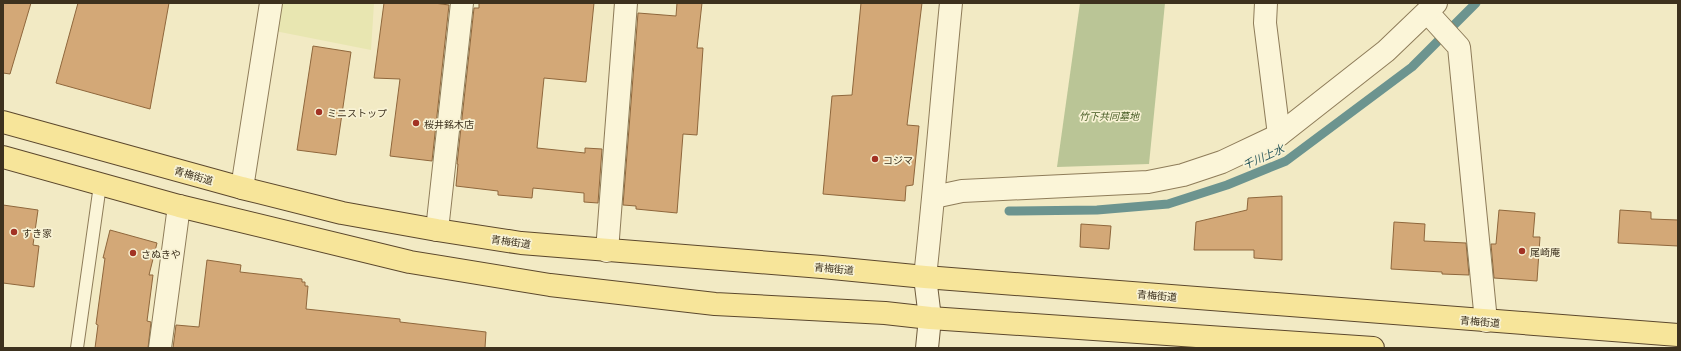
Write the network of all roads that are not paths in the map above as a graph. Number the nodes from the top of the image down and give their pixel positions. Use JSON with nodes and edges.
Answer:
{"nodes":[{"id":1,"x":271,"y":3,"type":"edge"},
{"id":2,"x":462,"y":3,"type":"edge"},
{"id":3,"x":626,"y":3,"type":"edge"},
{"id":4,"x":951,"y":3,"type":"edge"},
{"id":5,"x":1266,"y":3,"type":"edge"},
{"id":6,"x":1433,"y":12,"type":"edge"},
{"id":7,"x":3,"y":122,"type":"edge"},
{"id":8,"x":1279,"y":134,"type":"junction"},
{"id":9,"x":3,"y":157,"type":"edge"},
{"id":10,"x":100,"y":185,"type":"junction"},
{"id":11,"x":242,"y":188,"type":"junction"},
{"id":12,"x":934,"y":196,"type":"junction"},
{"id":13,"x":179,"y":206,"type":"junction"},
{"id":14,"x":437,"y":230,"type":"junction"},
{"id":15,"x":607,"y":251,"type":"junction"},
{"id":16,"x":925,"y":277,"type":"junction"},
{"id":17,"x":930,"y":318,"type":"junction"},
{"id":18,"x":1486,"y":321,"type":"junction"},
{"id":19,"x":1678,"y":335,"type":"edge"},
{"id":20,"x":1209,"y":342,"type":"edge"},
{"id":21,"x":77,"y":348,"type":"edge"},
{"id":22,"x":160,"y":348,"type":"edge"},
{"id":23,"x":927,"y":348,"type":"edge"},
{"id":24,"x":1373,"y":348,"type":"edge"}],
"edges":[{"from":1,"to":11,"type":"street"},
{"from":2,"to":14,"type":"street"},
{"from":3,"to":15,"type":"street"},
{"from":4,"to":12,"type":"street"},
{"from":5,"to":8,"type":"street"},
{"from":6,"to":8,"type":"street"},
{"from":6,"to":18,"type":"street"},
{"from":7,"to":11,"type":"main road","name":"青梅街道"},
{"from":8,"to":12,"type":"street"},
{"from":9,"to":10,"type":"main road"},
{"from":10,"to":13,"type":"main road"},
{"from":10,"to":21,"type":"lane"},
{"from":11,"to":14,"type":"main road","name":"青梅街道"},
{"from":12,"to":16,"type":"street"},
{"from":13,"to":17,"type":"main road"},
{"from":13,"to":22,"type":"street"},
{"from":14,"to":15,"type":"main road","name":"青梅街道"},
{"from":15,"to":16,"type":"main road","name":"青梅街道"},
{"from":16,"to":17,"type":"street"},
{"from":16,"to":18,"type":"main road","name":"青梅街道"},
{"from":17,"to":20,"type":"main road"},
{"from":17,"to":23,"type":"street"},
{"from":18,"to":19,"type":"main road","name":"青梅街道"},
{"from":20,"to":24,"type":"main road"}]}
